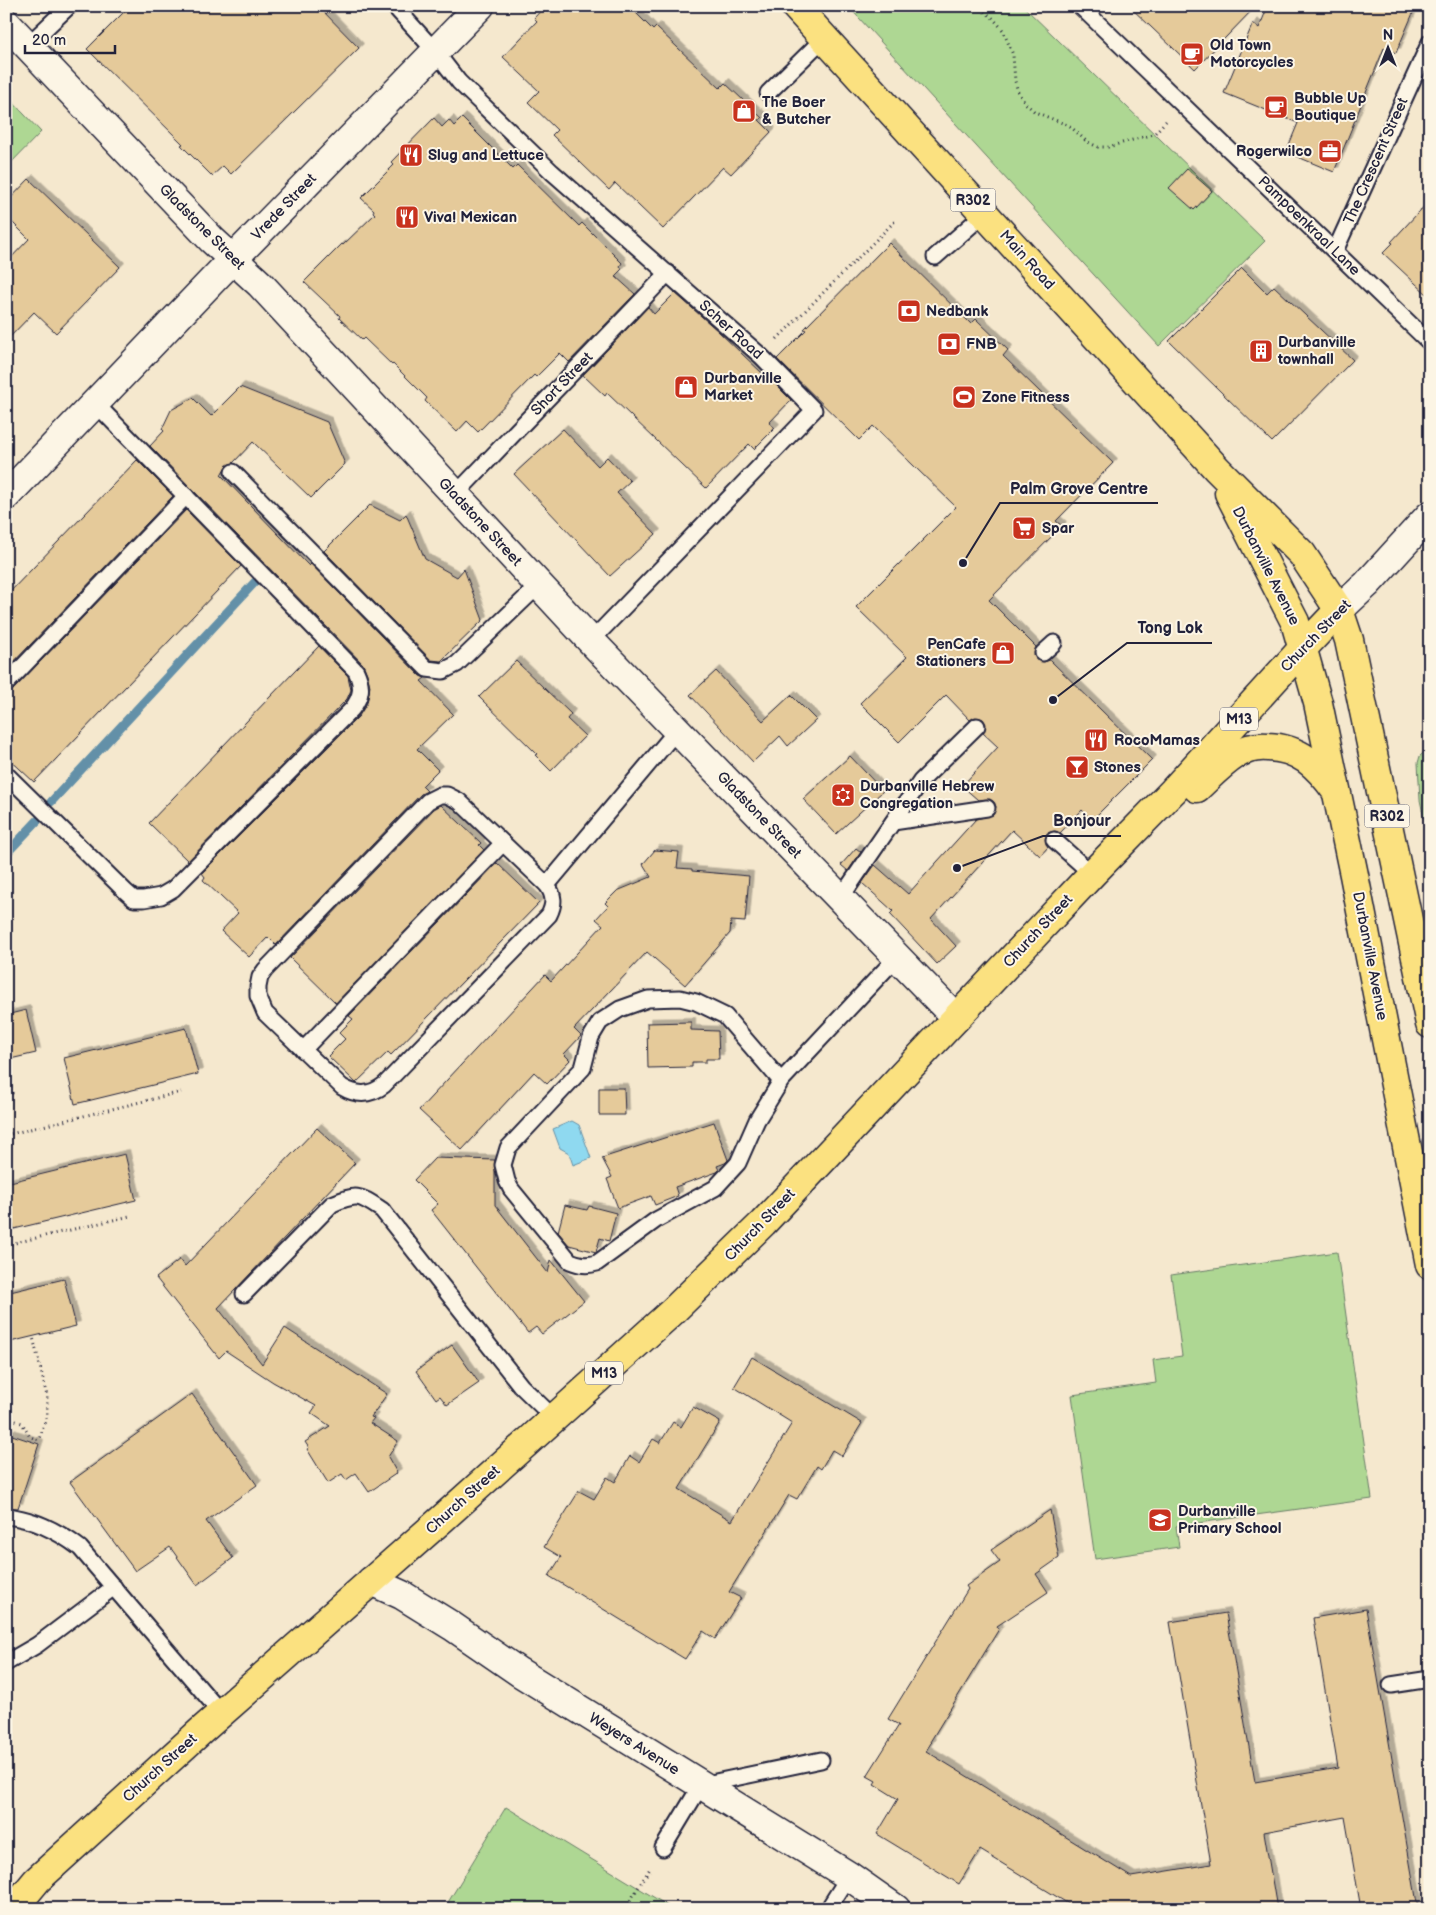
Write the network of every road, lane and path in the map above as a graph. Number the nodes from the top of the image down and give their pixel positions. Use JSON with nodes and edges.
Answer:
{"nodes":[{"id":1,"x":69,"y":6,"type":"edge"},
{"id":2,"x":394,"y":6,"type":"edge"},
{"id":3,"x":480,"y":6,"type":"edge"},
{"id":4,"x":795,"y":6,"type":"edge"},
{"id":5,"x":976,"y":6,"type":"edge"},
{"id":6,"x":1080,"y":6,"type":"edge"},
{"id":7,"x":6,"y":23,"type":"edge"},
{"id":8,"x":824,"y":38,"type":"junction"},
{"id":9,"x":1430,"y":42,"type":"edge"},
{"id":10,"x":28,"y":45,"type":"junction"},
{"id":11,"x":435,"y":51,"type":"junction"},
{"id":12,"x":768,"y":93,"type":"dead end"},
{"id":13,"x":1181,"y":104,"type":"junction"},
{"id":14,"x":985,"y":213,"type":"junction"},
{"id":15,"x":896,"y":220,"type":"dead end"},
{"id":16,"x":1335,"y":252,"type":"junction"},
{"id":17,"x":935,"y":258,"type":"dead end"},
{"id":18,"x":233,"y":260,"type":"junction"},
{"id":19,"x":668,"y":273,"type":"junction"},
{"id":20,"x":1430,"y":343,"type":"edge"},
{"id":21,"x":761,"y":356,"type":"junction"},
{"id":22,"x":95,"y":403,"type":"junction"},
{"id":23,"x":1217,"y":469,"type":"junction"},
{"id":24,"x":233,"y":472,"type":"dead end"},
{"id":25,"x":455,"y":495,"type":"junction"},
{"id":26,"x":6,"y":496,"type":"edge"},
{"id":27,"x":186,"y":496,"type":"junction"},
{"id":28,"x":1430,"y":515,"type":"edge"},
{"id":29,"x":539,"y":585,"type":"junction"},
{"id":30,"x":1339,"y":610,"type":"junction"},
{"id":31,"x":591,"y":641,"type":"junction"},
{"id":32,"x":1304,"y":647,"type":"junction"},
{"id":33,"x":6,"y":684,"type":"edge"},
{"id":34,"x":976,"y":726,"type":"dead end"},
{"id":35,"x":676,"y":730,"type":"junction"},
{"id":36,"x":6,"y":774,"type":"edge"},
{"id":37,"x":1337,"y":792,"type":"junction"},
{"id":38,"x":987,"y":808,"type":"dead end"},
{"id":39,"x":893,"y":822,"type":"junction"},
{"id":40,"x":1135,"y":828,"type":"junction"},
{"id":41,"x":1054,"y":840,"type":"dead end"},
{"id":42,"x":503,"y":843,"type":"junction"},
{"id":43,"x":1092,"y":874,"type":"junction"},
{"id":44,"x":547,"y":885,"type":"junction"},
{"id":45,"x":840,"y":899,"type":"junction"},
{"id":46,"x":897,"y":957,"type":"junction"},
{"id":47,"x":956,"y":1018,"type":"junction"},
{"id":48,"x":1430,"y":1024,"type":"edge"},
{"id":49,"x":303,"y":1050,"type":"junction"},
{"id":50,"x":6,"y":1068,"type":"edge"},
{"id":51,"x":781,"y":1081,"type":"junction"},
{"id":52,"x":181,"y":1092,"type":"dead end"},
{"id":53,"x":6,"y":1094,"type":"edge"},
{"id":54,"x":6,"y":1135,"type":"edge"},
{"id":55,"x":130,"y":1216,"type":"dead end"},
{"id":56,"x":6,"y":1245,"type":"edge"},
{"id":57,"x":1430,"y":1265,"type":"edge"},
{"id":58,"x":244,"y":1294,"type":"dead end"},
{"id":59,"x":32,"y":1337,"type":"dead end"},
{"id":60,"x":6,"y":1418,"type":"edge"},
{"id":61,"x":554,"y":1418,"type":"junction"},
{"id":62,"x":6,"y":1516,"type":"edge"},
{"id":63,"x":371,"y":1581,"type":"junction"},
{"id":64,"x":114,"y":1587,"type":"junction"},
{"id":65,"x":6,"y":1663,"type":"edge"},
{"id":66,"x":1430,"y":1679,"type":"edge"},
{"id":67,"x":1390,"y":1685,"type":"dead end"},
{"id":68,"x":221,"y":1713,"type":"junction"},
{"id":69,"x":821,"y":1760,"type":"dead end"},
{"id":70,"x":701,"y":1785,"type":"junction"},
{"id":71,"x":663,"y":1848,"type":"joint"},
{"id":72,"x":849,"y":1876,"type":"junction"},
{"id":73,"x":37,"y":1880,"type":"junction"},
{"id":74,"x":6,"y":1890,"type":"edge"},
{"id":75,"x":13,"y":1909,"type":"edge"},
{"id":76,"x":626,"y":1909,"type":"edge"},
{"id":77,"x":828,"y":1909,"type":"edge"},
{"id":78,"x":896,"y":1909,"type":"edge"}],
"edges":[{"from":1,"to":10,"type":"lane"},
{"from":2,"to":11,"type":"lane","name":"Scher Road"},
{"from":3,"to":11,"type":"street","name":"Vrede Street"},
{"from":4,"to":8,"type":"main road","name":"Main Road","number":"R302"},
{"from":5,"to":13,"type":"path"},
{"from":6,"to":13,"type":"lane","name":"Pampoenkraal Lane"},
{"from":7,"to":10,"type":"street","name":"Gladstone Street"},
{"from":8,"to":12,"type":"lane"},
{"from":8,"to":14,"type":"main road","name":"Main Road","number":"R302"},
{"from":9,"to":16,"type":"lane","name":"The Crescent Street"},
{"from":10,"to":18,"type":"street","name":"Gladstone Street"},
{"from":11,"to":18,"type":"street","name":"Vrede Street"},
{"from":11,"to":19,"type":"lane","name":"Scher Road"},
{"from":13,"to":16,"type":"lane","name":"Pampoenkraal Lane"},
{"from":14,"to":17,"type":"lane"},
{"from":14,"to":23,"type":"main road","name":"Main Road","number":"R302"},
{"from":15,"to":21,"type":"path"},
{"from":16,"to":20,"type":"lane","name":"Pampoenkraal Lane"},
{"from":18,"to":22,"type":"street","name":"Vrede Street"},
{"from":18,"to":25,"type":"street","name":"Gladstone Street"},
{"from":19,"to":21,"type":"lane","name":"Scher Road"},
{"from":19,"to":25,"type":"lane","name":"Short Street"},
{"from":21,"to":31,"type":"lane","name":"Scher Road"},
{"from":22,"to":26,"type":"street","name":"Vrede Street"},
{"from":22,"to":27,"type":"lane"},
{"from":23,"to":30,"type":"main road","name":"Durbanville Avenue","number":"R302"},
{"from":23,"to":32,"type":"main road","name":"Durbanville Avenue","number":"R302"},
{"from":24,"to":29,"type":"lane"},
{"from":25,"to":29,"type":"street","name":"Gladstone Street"},
{"from":27,"to":33,"type":"lane"},
{"from":27,"to":36,"type":"lane"},
{"from":28,"to":30,"type":"street","name":"Church Street"},
{"from":29,"to":31,"type":"street","name":"Gladstone Street"},
{"from":30,"to":32,"type":"main road","name":"Church Street","number":"M13"},
{"from":30,"to":48,"type":"main road","name":"Durbanville Avenue","number":"R302"},
{"from":31,"to":35,"type":"street","name":"Gladstone Street"},
{"from":32,"to":37,"type":"main road","name":"Durbanville Avenue","number":"R302"},
{"from":32,"to":40,"type":"main road","name":"Church Street","number":"M13"},
{"from":34,"to":39,"type":"lane"},
{"from":35,"to":44,"type":"lane"},
{"from":35,"to":45,"type":"street","name":"Gladstone Street"},
{"from":37,"to":40,"type":"main road"},
{"from":37,"to":57,"type":"main road","name":"Durbanville Avenue","number":"R302"},
{"from":38,"to":39,"type":"lane"},
{"from":39,"to":45,"type":"lane"},
{"from":40,"to":43,"type":"main road","name":"Church Street","number":"M13"},
{"from":41,"to":43,"type":"lane"},
{"from":42,"to":44,"type":"lane"},
{"from":42,"to":49,"type":"lane"},
{"from":42,"to":49,"type":"lane"},
{"from":43,"to":47,"type":"main road","name":"Church Street","number":"M13"},
{"from":44,"to":49,"type":"lane"},
{"from":45,"to":46,"type":"street","name":"Gladstone Street"},
{"from":46,"to":47,"type":"street","name":"Gladstone Street"},
{"from":46,"to":51,"type":"lane"},
{"from":47,"to":61,"type":"main road","name":"Church Street","number":"M13"},
{"from":50,"to":53,"type":"path"},
{"from":51,"to":51,"type":"lane"},
{"from":52,"to":54,"type":"path"},
{"from":55,"to":56,"type":"path"},
{"from":58,"to":61,"type":"lane"},
{"from":59,"to":60,"type":"path"},
{"from":61,"to":63,"type":"main road","name":"Church Street","number":"M13"},
{"from":62,"to":64,"type":"lane"},
{"from":63,"to":68,"type":"main road","name":"Church Street","number":"M13"},
{"from":63,"to":70,"type":"street","name":"Weyers Avenue"},
{"from":64,"to":65,"type":"lane"},
{"from":64,"to":68,"type":"lane"},
{"from":66,"to":67,"type":"lane"},
{"from":68,"to":73,"type":"main road","name":"Church Street","number":"M13"},
{"from":69,"to":70,"type":"lane"},
{"from":70,"to":71,"type":"lane"},
{"from":70,"to":72,"type":"street","name":"Weyers Avenue"},
{"from":71,"to":76,"type":"path"},
{"from":72,"to":77,"type":"lane"},
{"from":72,"to":78,"type":"street","name":"Weyers Avenue"},
{"from":73,"to":74,"type":"main road","name":"Church Street","number":"M13"},
{"from":73,"to":75,"type":"main road","name":"Church Street","number":"M13"}]}
